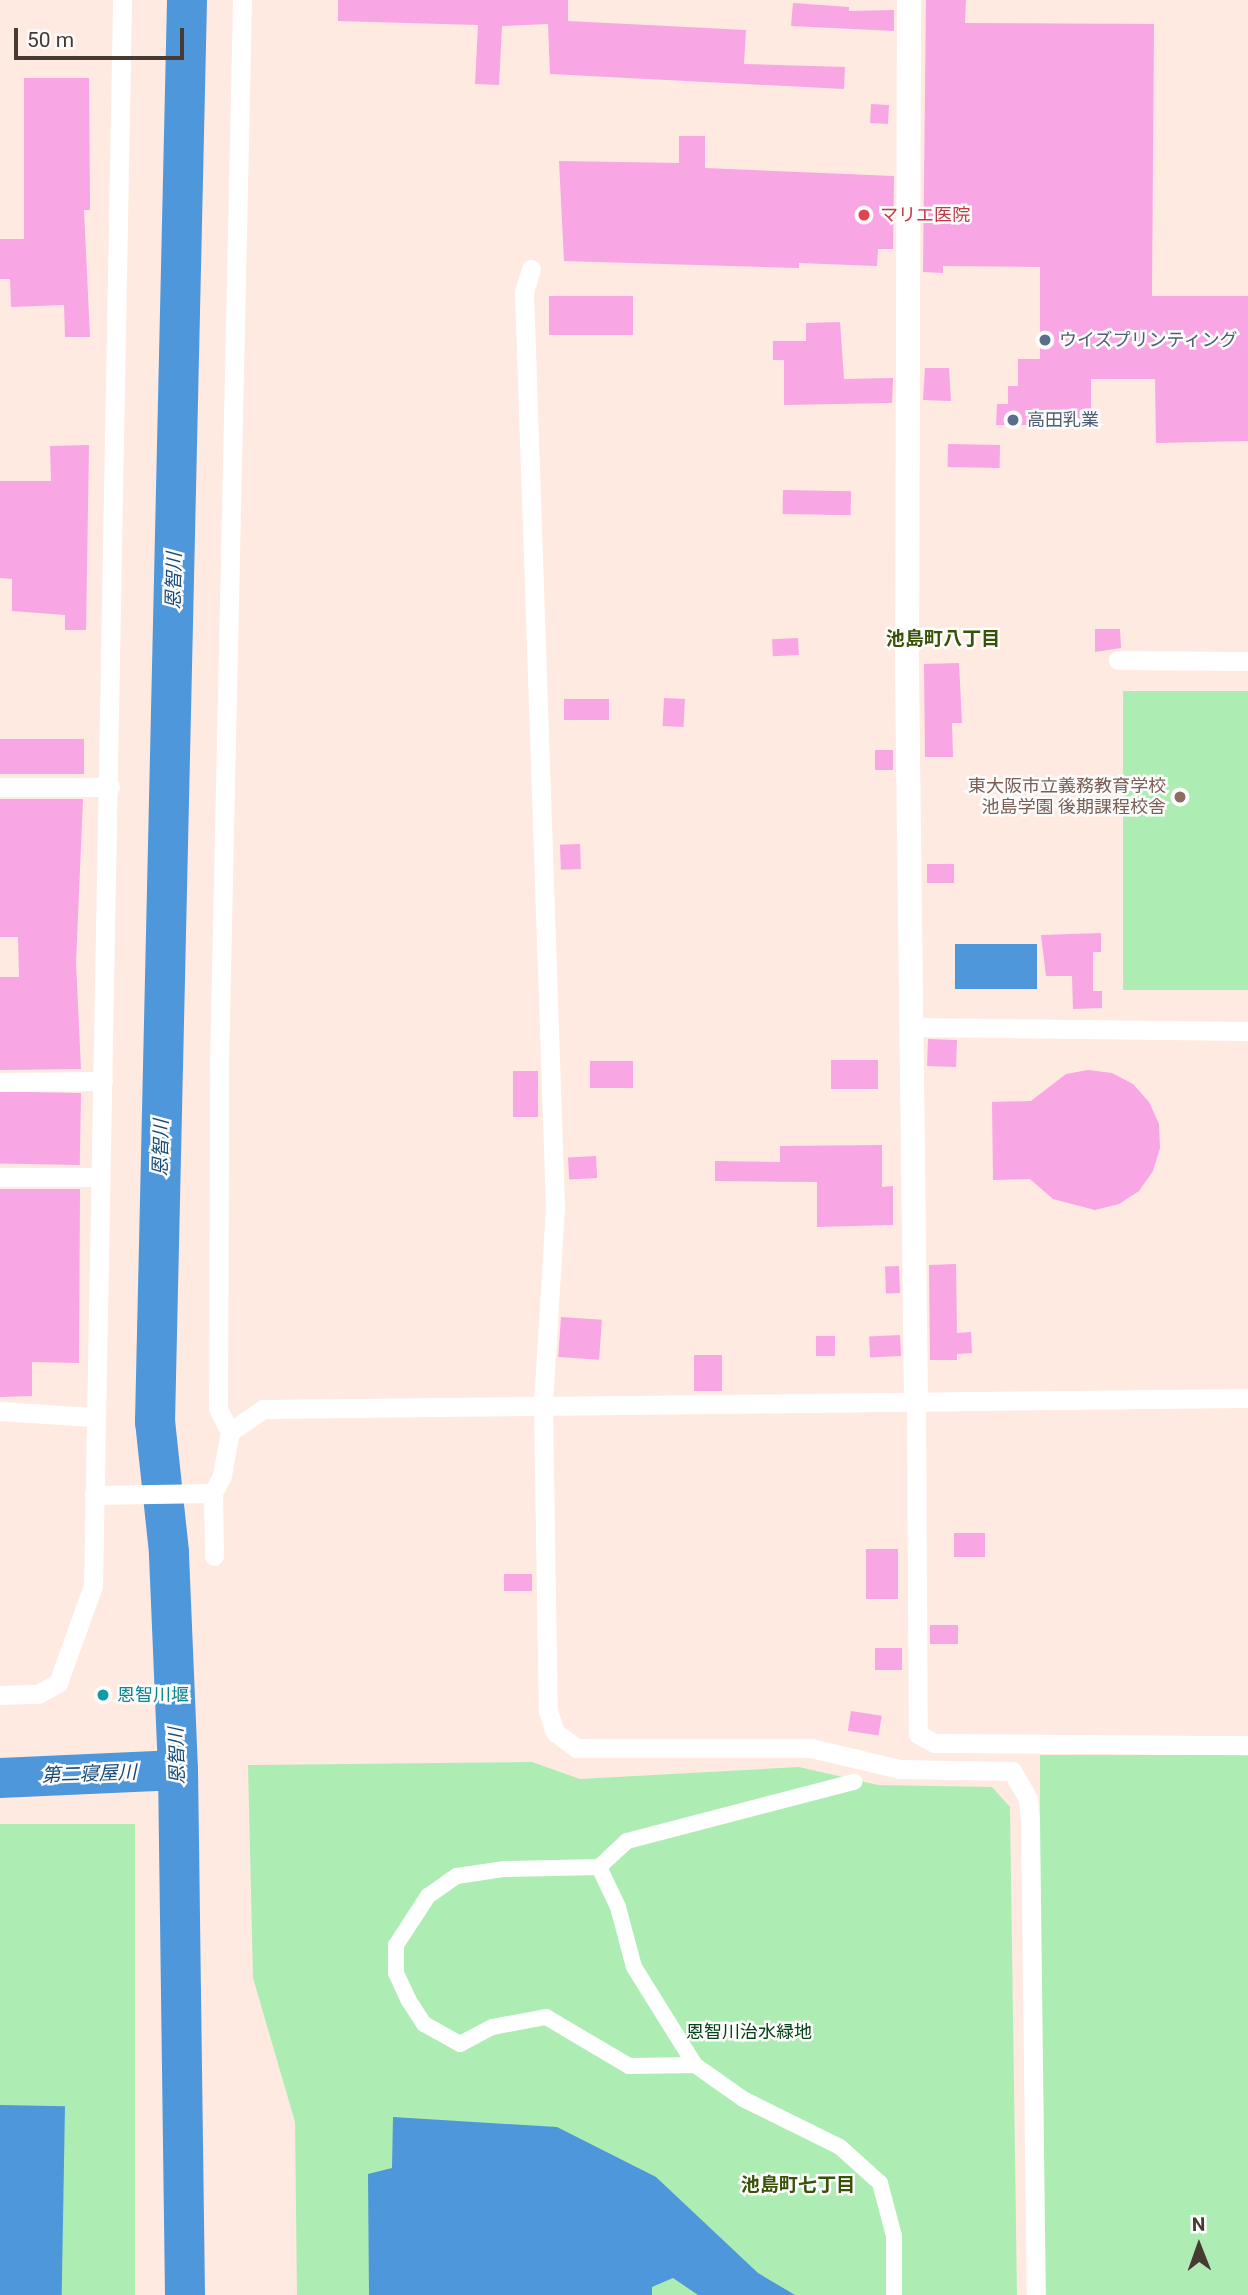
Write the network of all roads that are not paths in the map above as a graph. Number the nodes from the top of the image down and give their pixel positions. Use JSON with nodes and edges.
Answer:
{"nodes":[{"id":1,"x":122,"y":0,"type":"edge"},
{"id":2,"x":242,"y":0,"type":"edge"},
{"id":3,"x":909,"y":0,"type":"edge"},
{"id":4,"x":531,"y":269,"type":"dead end"},
{"id":5,"x":1118,"y":660,"type":"dead end"},
{"id":6,"x":1248,"y":660,"type":"edge"},
{"id":7,"x":0,"y":787,"type":"edge"},
{"id":8,"x":110,"y":787,"type":"junction"},
{"id":9,"x":913,"y":1027,"type":"junction"},
{"id":10,"x":1248,"y":1031,"type":"edge"},
{"id":11,"x":0,"y":1082,"type":"edge"},
{"id":12,"x":103,"y":1082,"type":"junction"},
{"id":13,"x":0,"y":1177,"type":"edge"},
{"id":14,"x":100,"y":1177,"type":"junction"},
{"id":15,"x":1248,"y":1398,"type":"edge"},
{"id":16,"x":916,"y":1400,"type":"junction"},
{"id":17,"x":542,"y":1405,"type":"junction"},
{"id":18,"x":0,"y":1411,"type":"edge"},
{"id":19,"x":93,"y":1417,"type":"junction"},
{"id":20,"x":230,"y":1432,"type":"junction"},
{"id":21,"x":213,"y":1493,"type":"junction"},
{"id":22,"x":94,"y":1495,"type":"junction"},
{"id":23,"x":214,"y":1556,"type":"dead end"},
{"id":24,"x":0,"y":1695,"type":"edge"},
{"id":25,"x":1035,"y":1742,"type":"junction"},
{"id":26,"x":1248,"y":1745,"type":"edge"},
{"id":27,"x":1012,"y":1771,"type":"junction"},
{"id":28,"x":854,"y":1782,"type":"dead end"},
{"id":29,"x":599,"y":1867,"type":"junction"},
{"id":30,"x":695,"y":2064,"type":"junction"},
{"id":31,"x":894,"y":2295,"type":"edge"},
{"id":32,"x":1036,"y":2295,"type":"edge"}],
"edges":[{"from":1,"to":8,"type":"street"},
{"from":2,"to":20,"type":"street"},
{"from":3,"to":9,"type":"street"},
{"from":4,"to":17,"type":"street"},
{"from":5,"to":6,"type":"street"},
{"from":7,"to":8,"type":"street"},
{"from":8,"to":12,"type":"street"},
{"from":9,"to":10,"type":"street"},
{"from":9,"to":16,"type":"street"},
{"from":11,"to":12,"type":"street"},
{"from":12,"to":14,"type":"street"},
{"from":13,"to":14,"type":"street"},
{"from":14,"to":19,"type":"street"},
{"from":15,"to":16,"type":"street"},
{"from":16,"to":17,"type":"street"},
{"from":16,"to":25,"type":"street"},
{"from":17,"to":20,"type":"street"},
{"from":17,"to":27,"type":"street"},
{"from":18,"to":19,"type":"street"},
{"from":19,"to":22,"type":"street"},
{"from":20,"to":21,"type":"street"},
{"from":21,"to":22,"type":"street"},
{"from":21,"to":23,"type":"street"},
{"from":22,"to":24,"type":"street"},
{"from":25,"to":26,"type":"street"},
{"from":25,"to":27,"type":"street"},
{"from":27,"to":32,"type":"street"},
{"from":28,"to":29,"type":"street"},
{"from":29,"to":30,"type":"street"},
{"from":29,"to":30,"type":"street"},
{"from":30,"to":31,"type":"street"}]}
